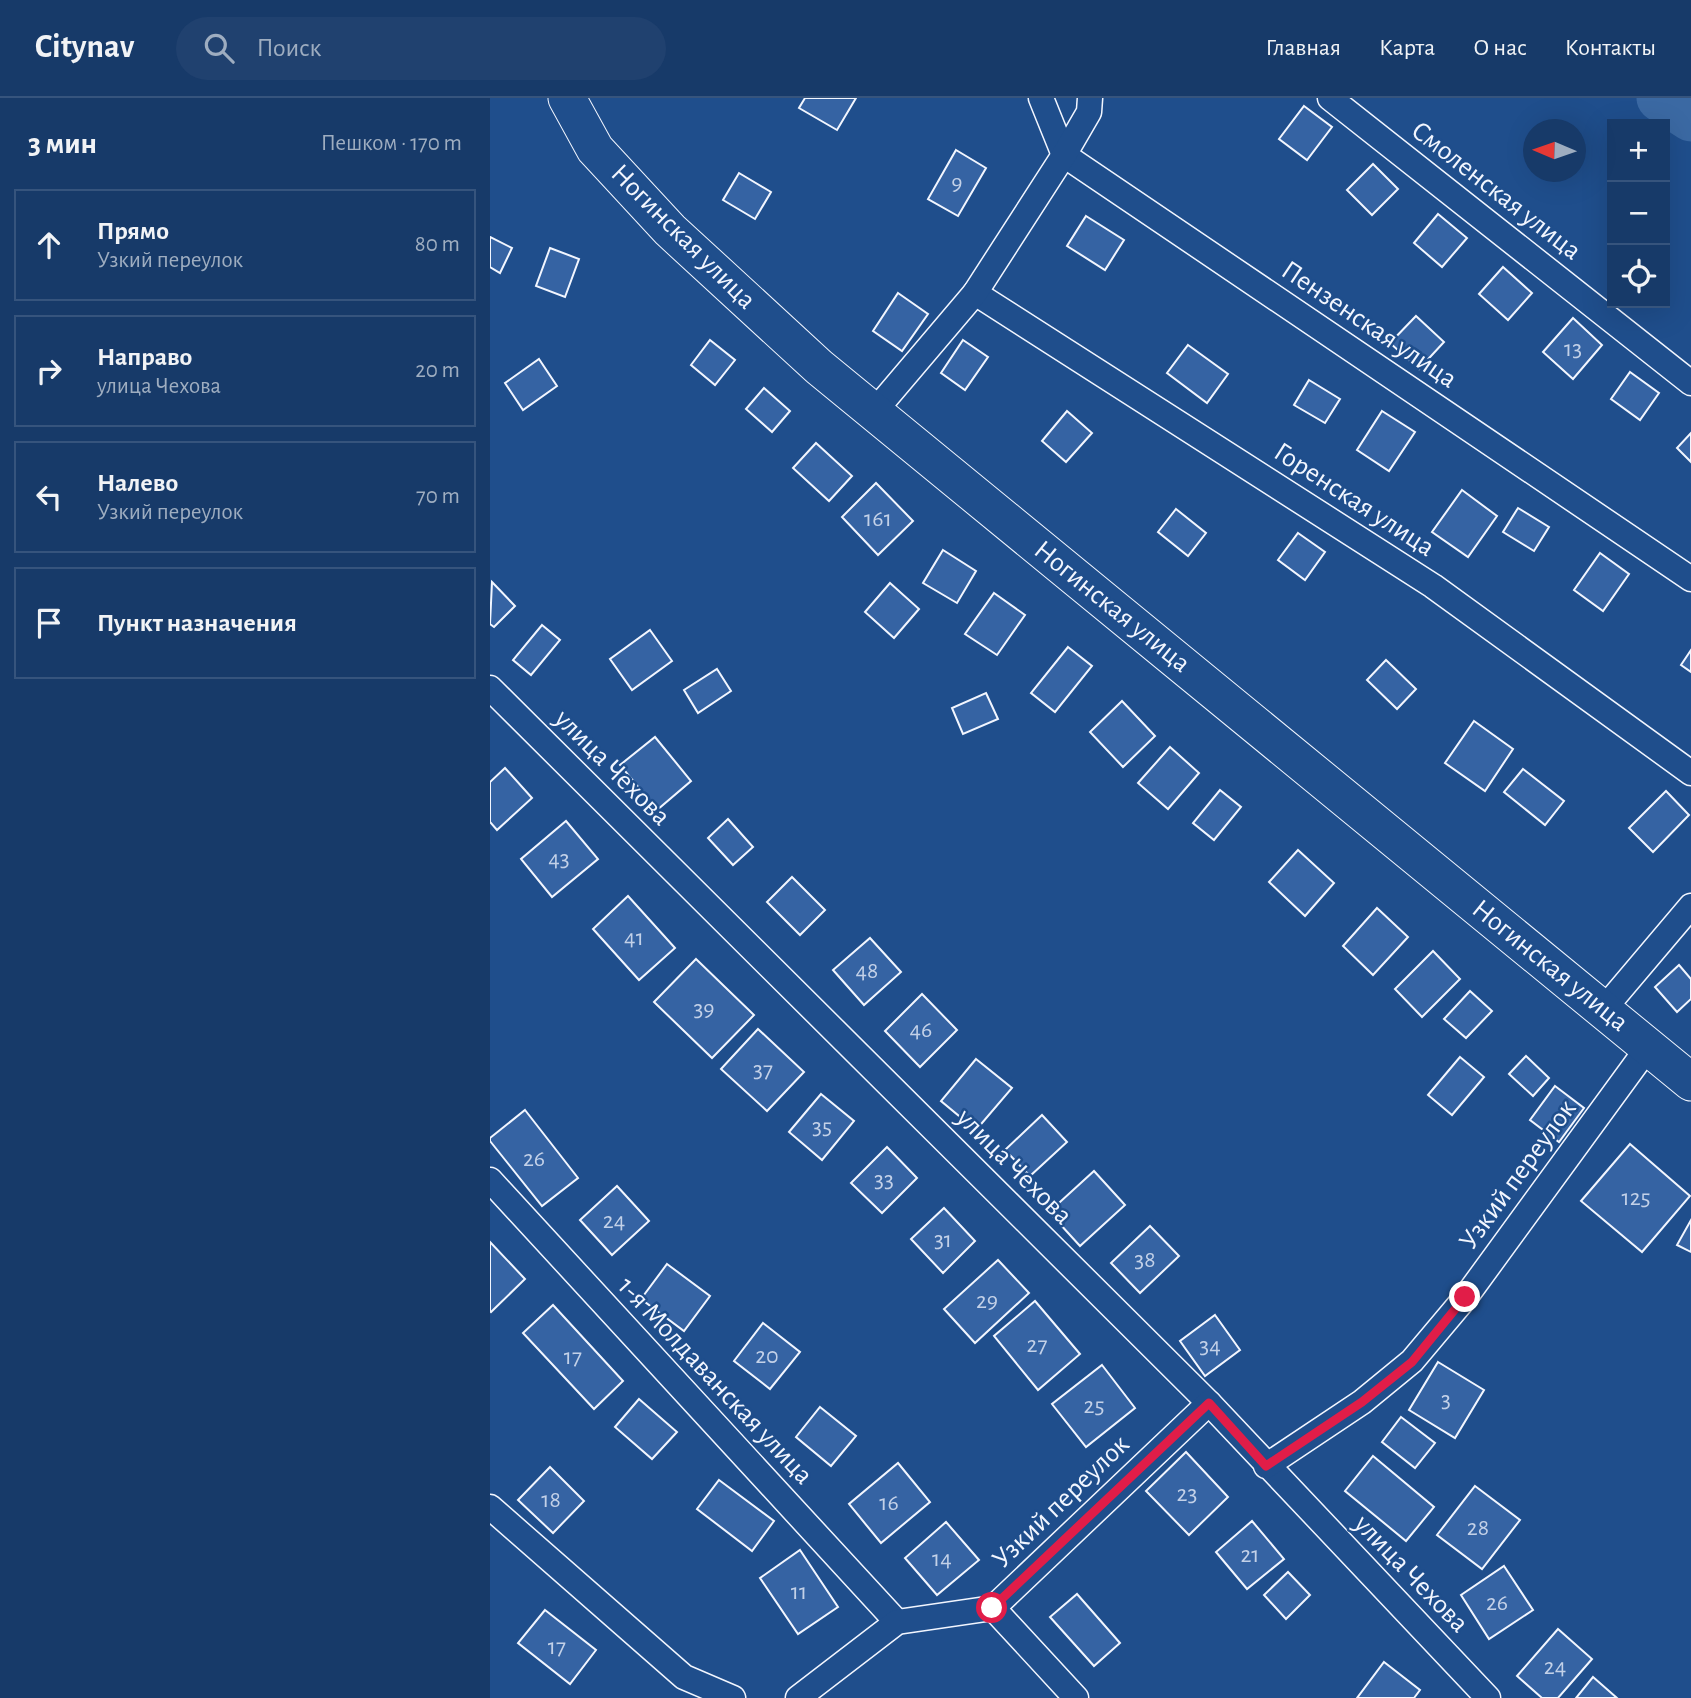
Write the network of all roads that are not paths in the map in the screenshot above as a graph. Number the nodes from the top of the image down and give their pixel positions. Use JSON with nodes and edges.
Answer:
{"nodes":[{"id":1,"x":567,"y":98,"type":"edge"},
{"id":2,"x":1041,"y":98,"type":"edge"},
{"id":3,"x":1090,"y":98,"type":"edge"},
{"id":4,"x":1330,"y":98,"type":"edge"},
{"id":5,"x":1064,"y":155,"type":"junction"},
{"id":6,"x":975,"y":293,"type":"junction"},
{"id":7,"x":1691,"y":383,"type":"edge"},
{"id":8,"x":874,"y":412,"type":"junction"},
{"id":9,"x":1691,"y":579,"type":"edge"},
{"id":10,"x":490,"y":688,"type":"edge"},
{"id":11,"x":1691,"y":773,"type":"edge"},
{"id":12,"x":1691,"y":906,"type":"edge"},
{"id":13,"x":1603,"y":1010,"type":"junction"},
{"id":14,"x":1649,"y":1046,"type":"junction"},
{"id":15,"x":1691,"y":1082,"type":"edge"},
{"id":16,"x":490,"y":1180,"type":"edge"},
{"id":17,"x":1209,"y":1403,"type":"junction"},
{"id":18,"x":1266,"y":1466,"type":"junction"},
{"id":19,"x":490,"y":1507,"type":"edge"},
{"id":20,"x":992,"y":1608,"type":"junction"},
{"id":21,"x":897,"y":1622,"type":"junction"},
{"id":22,"x":733,"y":1698,"type":"edge"},
{"id":23,"x":798,"y":1698,"type":"edge"},
{"id":24,"x":1076,"y":1698,"type":"edge"},
{"id":25,"x":1488,"y":1698,"type":"edge"}],
"edges":[{"from":1,"to":8,"type":"main road","name":"Ногинская улица"},
{"from":2,"to":5,"type":"street"},
{"from":3,"to":5,"type":"street"},
{"from":4,"to":7,"type":"street","name":"Смоленская улица"},
{"from":5,"to":6,"type":"street"},
{"from":5,"to":9,"type":"street","name":"Пензенская улица"},
{"from":6,"to":8,"type":"street"},
{"from":6,"to":11,"type":"street","name":"Горенская улица"},
{"from":8,"to":13,"type":"main road","name":"Ногинская улица"},
{"from":10,"to":17,"type":"street","name":"улица Чехова"},
{"from":12,"to":13,"type":"street"},
{"from":13,"to":14,"type":"main road","name":"Ногинская улица"},
{"from":14,"to":15,"type":"main road","name":"Ногинская улица"},
{"from":14,"to":18,"type":"street","name":"Узкий переулок"},
{"from":16,"to":21,"type":"street","name":"1-я Молдаванская улица"},
{"from":17,"to":18,"type":"street","name":"улица Чехова"},
{"from":17,"to":20,"type":"street","name":"Узкий переулок"},
{"from":18,"to":25,"type":"street","name":"улица Чехова"},
{"from":19,"to":22,"type":"street"},
{"from":20,"to":21,"type":"street","name":"Узкий переулок"},
{"from":20,"to":24,"type":"street"},
{"from":21,"to":23,"type":"street","name":"Узкий переулок"}]}
